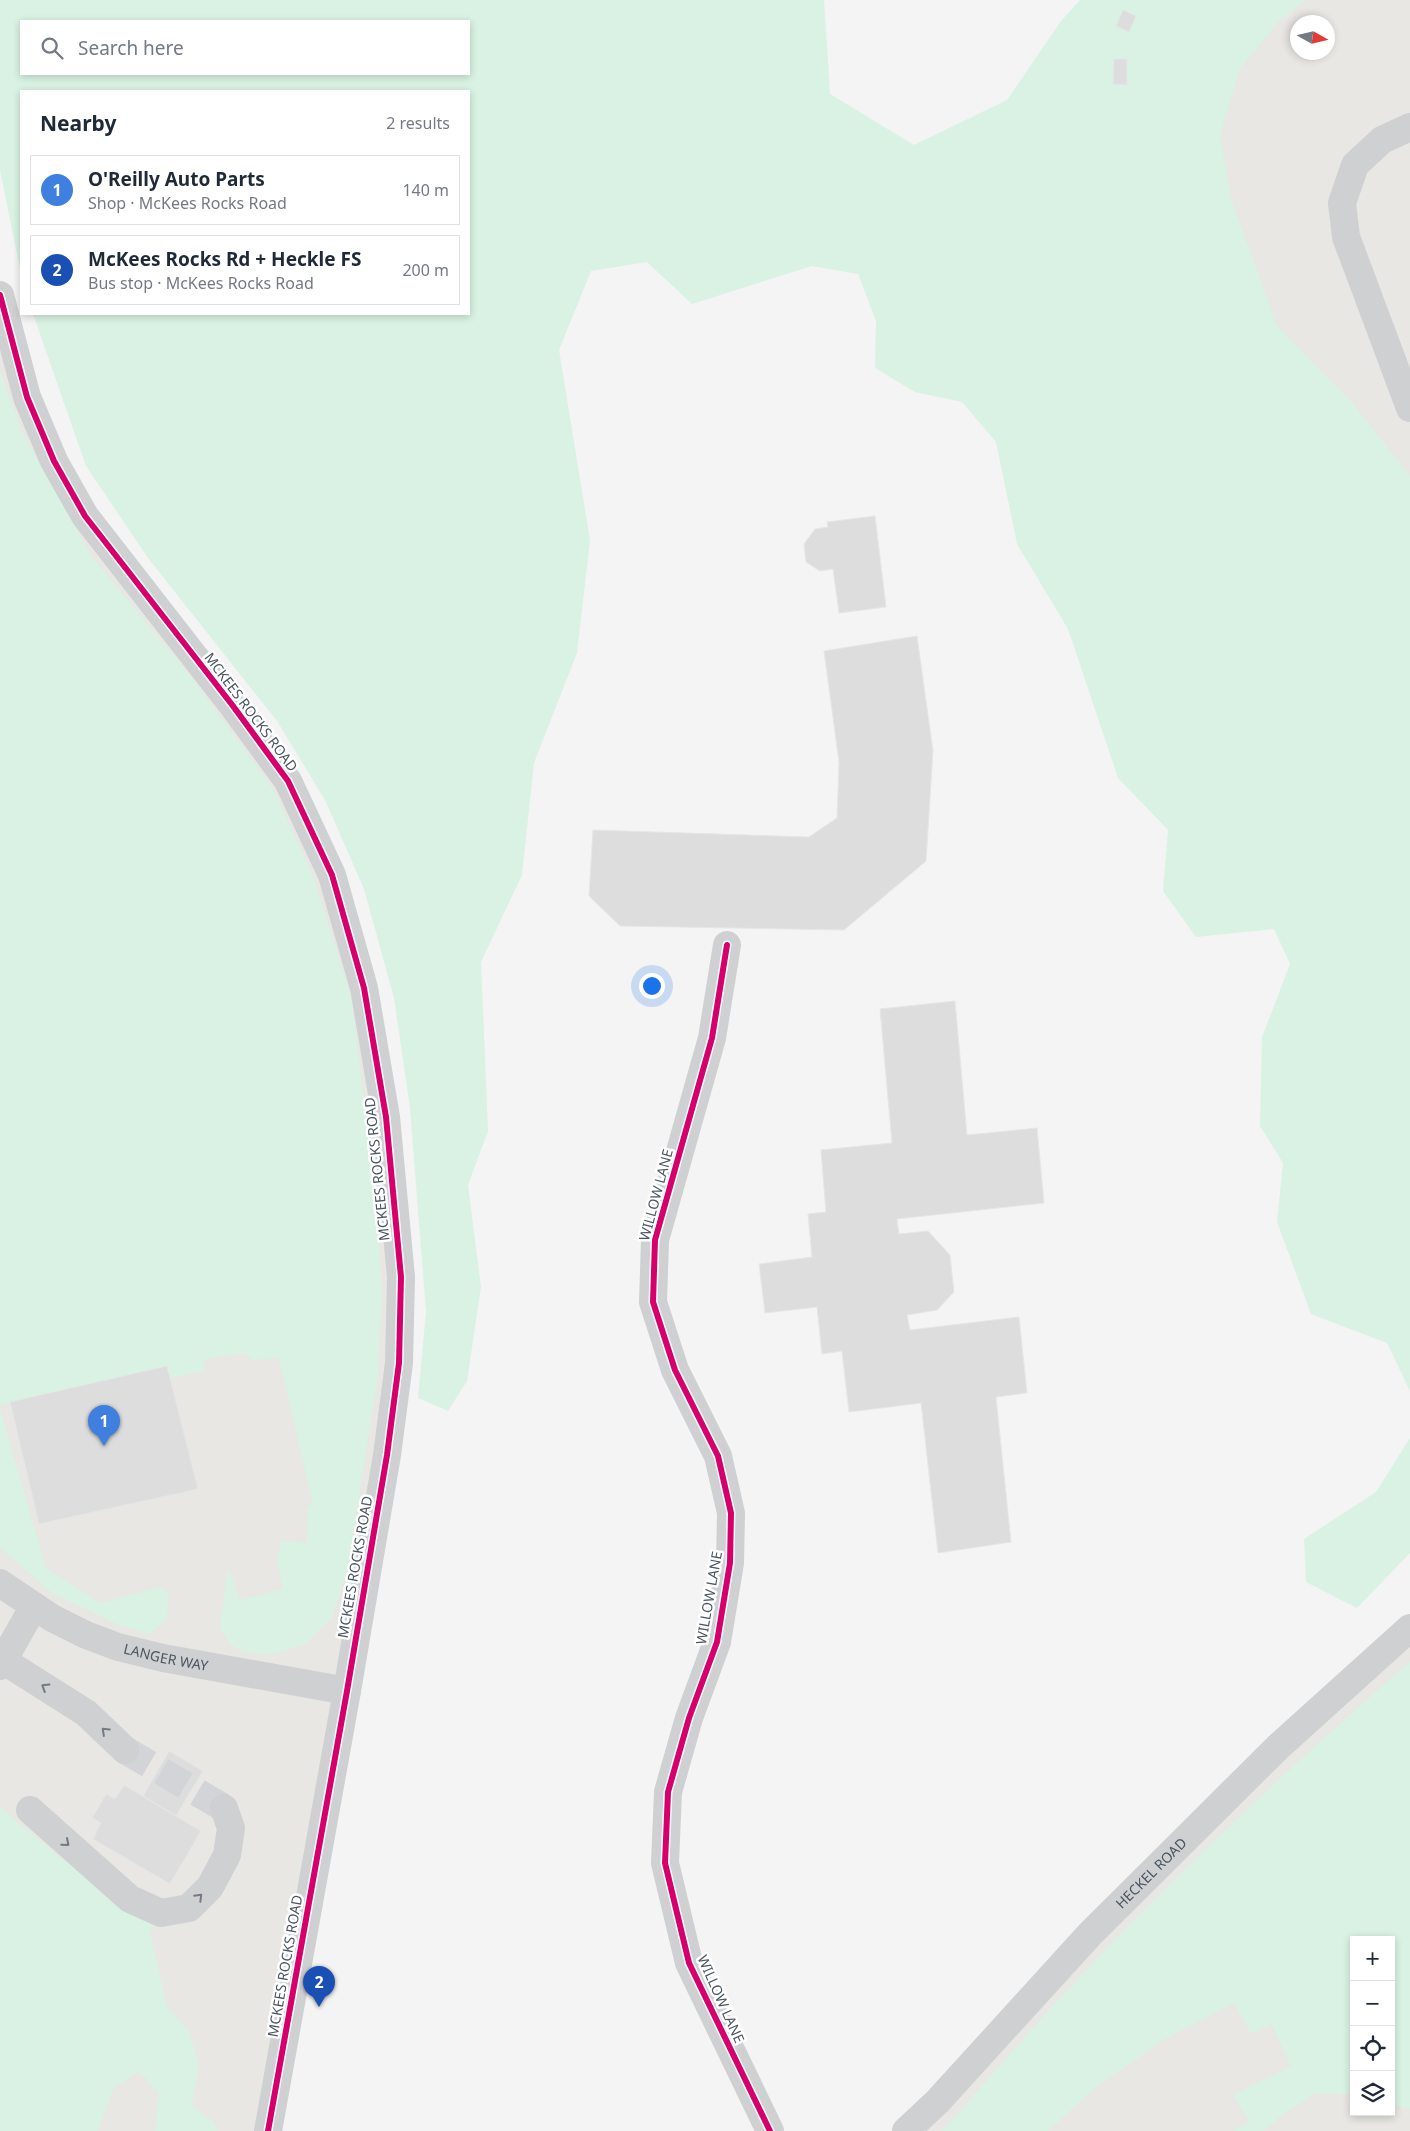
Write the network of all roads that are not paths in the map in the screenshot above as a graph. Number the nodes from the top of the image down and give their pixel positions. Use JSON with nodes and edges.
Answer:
{"nodes":[{"id":1,"x":1410,"y":127,"type":"edge"},
{"id":2,"x":0,"y":295,"type":"edge"},
{"id":3,"x":1410,"y":408,"type":"edge"},
{"id":4,"x":727,"y":945,"type":"dead end"},
{"id":5,"x":0,"y":1583,"type":"edge"},
{"id":6,"x":34,"y":1606,"type":"junction"},
{"id":7,"x":1410,"y":1628,"type":"edge"},
{"id":8,"x":2,"y":1663,"type":"edge"},
{"id":9,"x":347,"y":1691,"type":"junction"},
{"id":10,"x":125,"y":1750,"type":"tunnel mouth"},
{"id":11,"x":224,"y":1808,"type":"tunnel mouth"},
{"id":12,"x":30,"y":1810,"type":"dead end"},
{"id":13,"x":268,"y":2131,"type":"edge"},
{"id":14,"x":770,"y":2131,"type":"edge"},
{"id":15,"x":906,"y":2131,"type":"edge"}],
"edges":[{"from":1,"to":3,"type":"street"},
{"from":2,"to":9,"type":"street","name":"MCKEES ROCKS ROAD"},
{"from":4,"to":14,"type":"street","name":"WILLOW LANE"},
{"from":5,"to":6,"type":"street","name":"LANGER WAY"},
{"from":6,"to":8,"type":"street"},
{"from":6,"to":9,"type":"street","name":"LANGER WAY"},
{"from":7,"to":15,"type":"street","name":"HECKEL ROAD"},
{"from":10,"to":8,"type":"street","one_way":true},
{"from":9,"to":13,"type":"street","name":"MCKEES ROCKS ROAD"},
{"from":12,"to":11,"type":"street","one_way":true}]}
